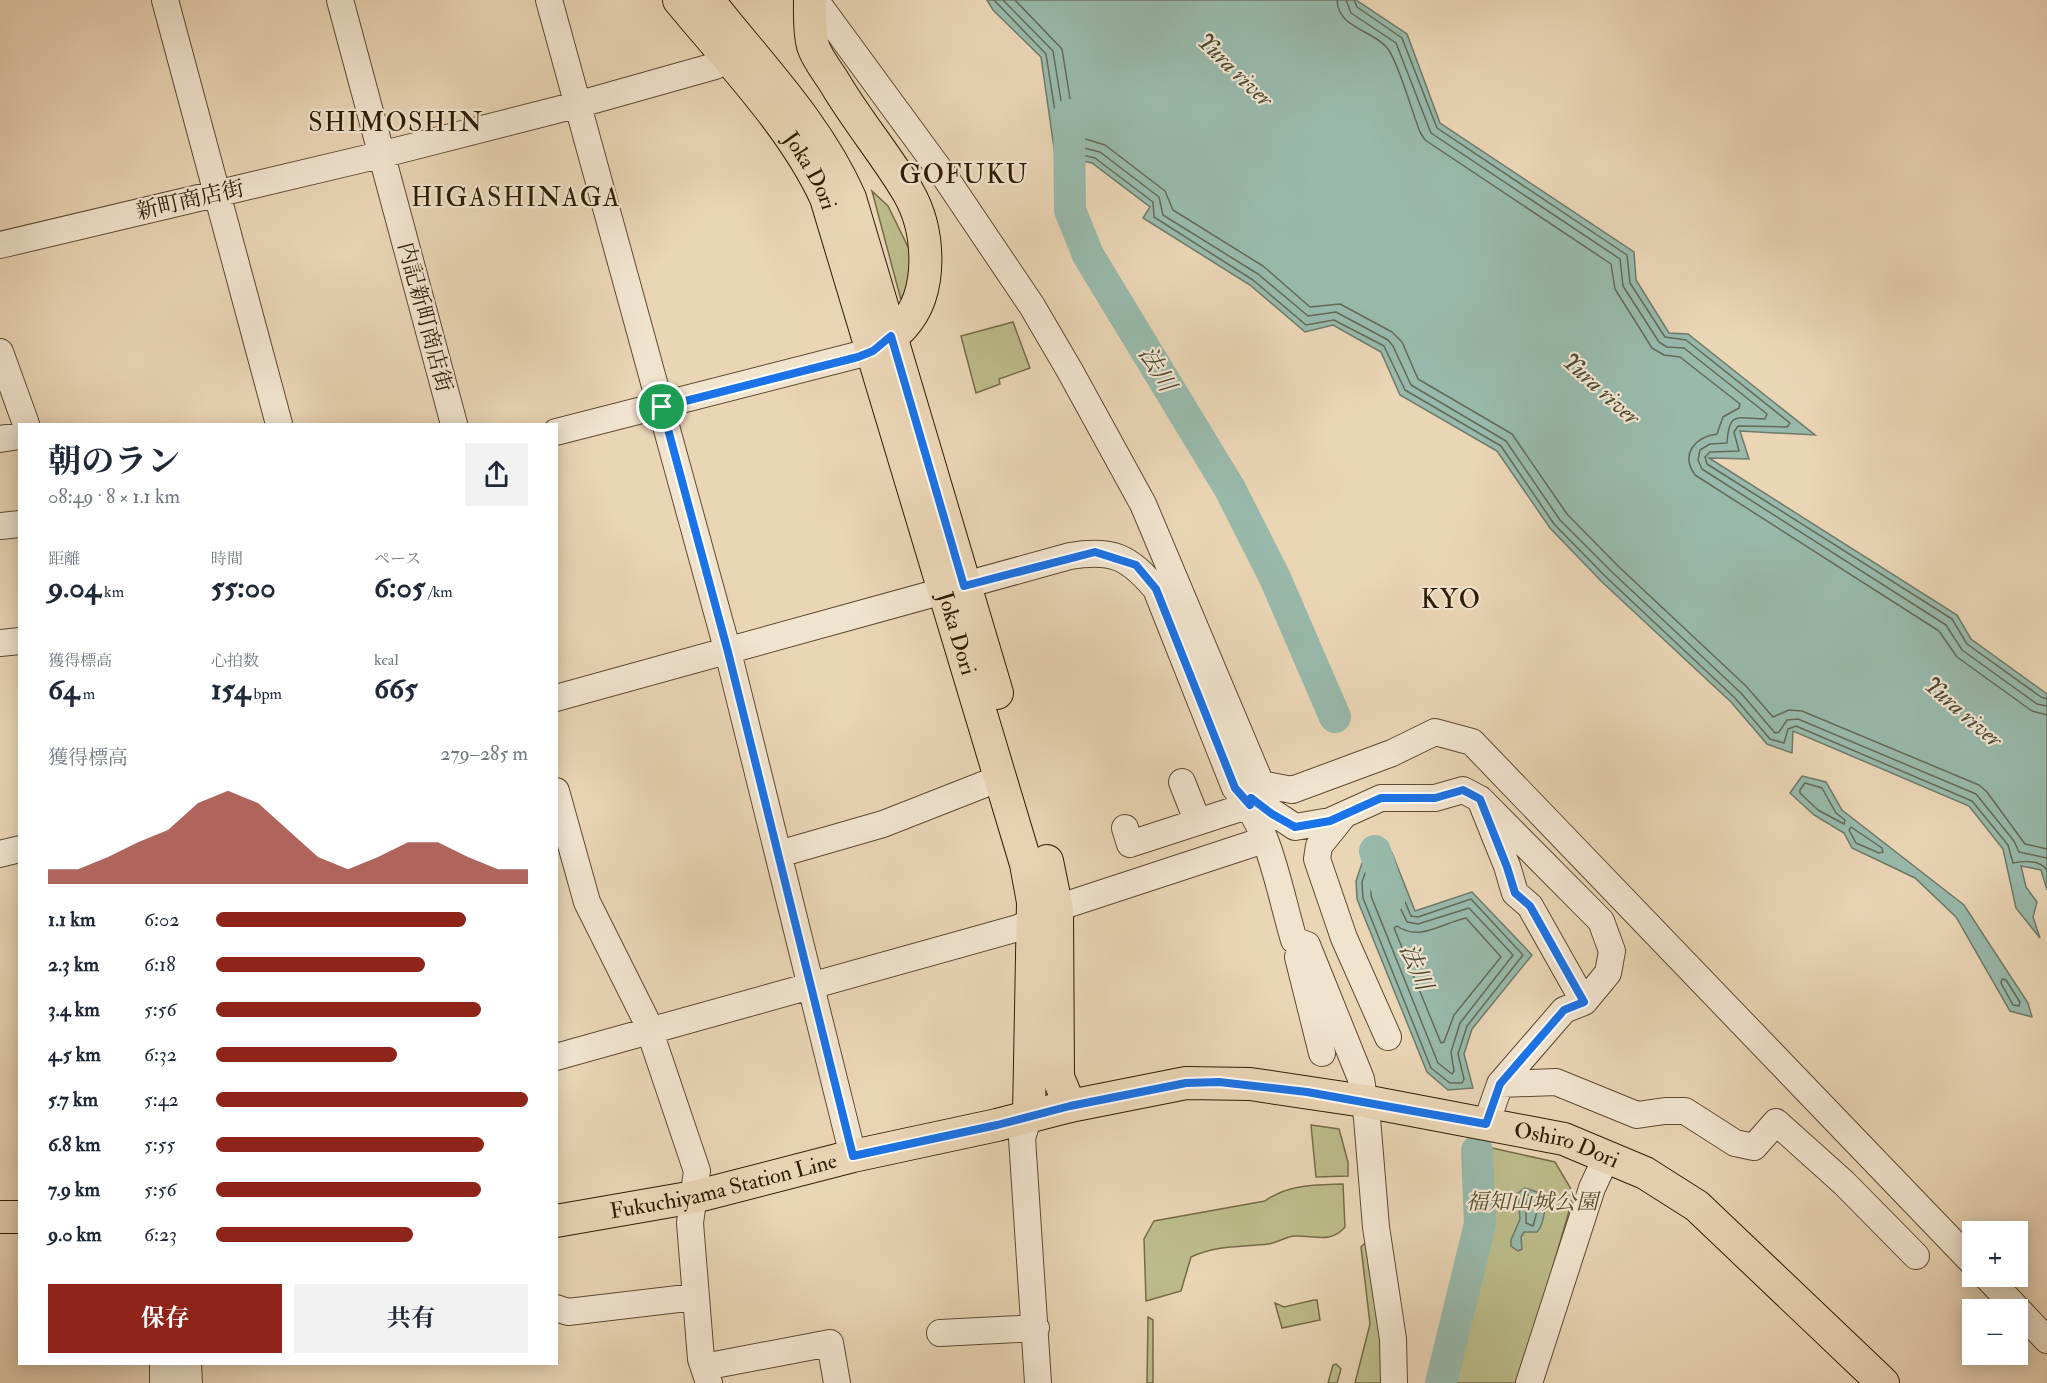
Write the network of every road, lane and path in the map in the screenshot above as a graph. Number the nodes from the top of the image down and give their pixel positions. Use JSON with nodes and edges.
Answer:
{"nodes":[{"id":1,"x":165,"y":0,"type":"edge"},
{"id":2,"x":340,"y":0,"type":"edge"},
{"id":3,"x":549,"y":0,"type":"edge"},
{"id":4,"x":679,"y":0,"type":"edge"},
{"id":5,"x":708,"y":0,"type":"edge"},
{"id":6,"x":815,"y":4,"type":"edge"},
{"id":7,"x":736,"y":53,"type":"junction"},
{"id":8,"x":580,"y":104,"type":"junction"},
{"id":9,"x":380,"y":155,"type":"junction"},
{"id":10,"x":217,"y":194,"type":"junction"},
{"id":11,"x":0,"y":245,"type":"edge"},
{"id":12,"x":882,"y":344,"type":"junction"},
{"id":13,"x":0,"y":352,"type":"edge"},
{"id":14,"x":662,"y":407,"type":"junction"},
{"id":15,"x":26,"y":423,"type":"edge"},
{"id":16,"x":279,"y":423,"type":"edge"},
{"id":17,"x":454,"y":423,"type":"edge"},
{"id":18,"x":558,"y":432,"type":"edge"},
{"id":19,"x":18,"y":436,"type":"edge"},
{"id":20,"x":0,"y":439,"type":"edge"},
{"id":21,"x":18,"y":524,"type":"edge"},
{"id":22,"x":0,"y":526,"type":"edge"},
{"id":23,"x":953,"y":589,"type":"junction"},
{"id":24,"x":18,"y":641,"type":"edge"},
{"id":25,"x":0,"y":643,"type":"edge"},
{"id":26,"x":728,"y":652,"type":"junction"},
{"id":27,"x":558,"y":697,"type":"edge"},
{"id":28,"x":1001,"y":780,"type":"junction"},
{"id":29,"x":1182,"y":782,"type":"dead end"},
{"id":30,"x":1254,"y":796,"type":"junction"},
{"id":31,"x":558,"y":798,"type":"edge"},
{"id":32,"x":1480,"y":799,"type":"junction"},
{"id":33,"x":1344,"y":815,"type":"junction"},
{"id":34,"x":1197,"y":820,"type":"junction"},
{"id":35,"x":1125,"y":828,"type":"dead end"},
{"id":36,"x":1264,"y":840,"type":"junction"},
{"id":37,"x":18,"y":850,"type":"edge"},
{"id":38,"x":0,"y":854,"type":"edge"},
{"id":39,"x":779,"y":854,"type":"junction"},
{"id":40,"x":1045,"y":916,"type":"junction"},
{"id":41,"x":1294,"y":940,"type":"junction"},
{"id":42,"x":812,"y":986,"type":"junction"},
{"id":43,"x":1584,"y":1002,"type":"junction"},
{"id":44,"x":651,"y":1032,"type":"junction"},
{"id":45,"x":1388,"y":1037,"type":"dead end"},
{"id":46,"x":1322,"y":1053,"type":"dead end"},
{"id":47,"x":558,"y":1056,"type":"edge"},
{"id":48,"x":1500,"y":1084,"type":"junction"},
{"id":49,"x":1364,"y":1101,"type":"junction"},
{"id":50,"x":1070,"y":1106,"type":"junction"},
{"id":51,"x":1029,"y":1116,"type":"junction"},
{"id":52,"x":1486,"y":1124,"type":"junction"},
{"id":53,"x":853,"y":1156,"type":"junction"},
{"id":54,"x":1607,"y":1156,"type":"junction"},
{"id":55,"x":694,"y":1197,"type":"junction"},
{"id":56,"x":18,"y":1216,"type":"edge"},
{"id":57,"x":0,"y":1217,"type":"edge"},
{"id":58,"x":558,"y":1221,"type":"edge"},
{"id":59,"x":1962,"y":1252,"type":"edge"},
{"id":60,"x":1917,"y":1256,"type":"dead end"},
{"id":61,"x":1996,"y":1287,"type":"edge"},
{"id":62,"x":695,"y":1297,"type":"junction"},
{"id":63,"x":558,"y":1309,"type":"edge"},
{"id":64,"x":1036,"y":1328,"type":"junction"},
{"id":65,"x":940,"y":1333,"type":"dead end"},
{"id":66,"x":2047,"y":1340,"type":"edge"},
{"id":67,"x":163,"y":1365,"type":"edge"},
{"id":68,"x":188,"y":1365,"type":"edge"},
{"id":69,"x":706,"y":1375,"type":"edge"},
{"id":70,"x":163,"y":1383,"type":"edge"},
{"id":71,"x":189,"y":1383,"type":"edge"},
{"id":72,"x":837,"y":1383,"type":"edge"},
{"id":73,"x":1038,"y":1383,"type":"edge"},
{"id":74,"x":1394,"y":1383,"type":"edge"},
{"id":75,"x":1529,"y":1383,"type":"edge"},
{"id":76,"x":1883,"y":1383,"type":"edge"}],
"edges":[{"from":1,"to":10,"type":"street"},
{"from":2,"to":9,"type":"street","name":"内記新町商店街"},
{"from":3,"to":8,"type":"street"},
{"from":4,"to":7,"type":"main road","name":"Joka Dori"},
{"from":5,"to":7,"type":"main road","name":"Joka Dori"},
{"from":6,"to":12,"type":"main road"},
{"from":6,"to":30,"type":"street"},
{"from":7,"to":8,"type":"street","name":"新町商店街"},
{"from":7,"to":12,"type":"main road","name":"Joka Dori"},
{"from":8,"to":9,"type":"street","name":"新町商店街"},
{"from":8,"to":14,"type":"street"},
{"from":9,"to":10,"type":"street","name":"新町商店街"},
{"from":9,"to":17,"type":"street","name":"内記新町商店街"},
{"from":10,"to":11,"type":"street","name":"新町商店街"},
{"from":10,"to":16,"type":"street"},
{"from":12,"to":14,"type":"street"},
{"from":12,"to":23,"type":"main road","name":"Joka Dori"},
{"from":13,"to":15,"type":"street"},
{"from":14,"to":18,"type":"street"},
{"from":14,"to":26,"type":"street"},
{"from":19,"to":20,"type":"street"},
{"from":21,"to":22,"type":"street"},
{"from":23,"to":26,"type":"street"},
{"from":23,"to":28,"type":"main road","name":"Joka Dori"},
{"from":23,"to":30,"type":"street"},
{"from":23,"to":40,"type":"main road","name":"Joka Dori"},
{"from":24,"to":25,"type":"street"},
{"from":26,"to":27,"type":"street"},
{"from":26,"to":39,"type":"street"},
{"from":28,"to":39,"type":"street"},
{"from":28,"to":40,"type":"main road","name":"Joka Dori"},
{"from":29,"to":34,"type":"street"},
{"from":30,"to":33,"type":"street"},
{"from":30,"to":34,"type":"street"},
{"from":30,"to":36,"type":"street"},
{"from":30,"to":59,"type":"street"},
{"from":31,"to":44,"type":"street"},
{"from":32,"to":33,"type":"street"},
{"from":32,"to":43,"type":"street"},
{"from":32,"to":43,"type":"street"},
{"from":33,"to":45,"type":"street"},
{"from":34,"to":35,"type":"street"},
{"from":36,"to":40,"type":"street"},
{"from":36,"to":41,"type":"street"},
{"from":37,"to":38,"type":"street"},
{"from":39,"to":42,"type":"street"},
{"from":40,"to":42,"type":"street"},
{"from":40,"to":50,"type":"main road","name":"Joka Dori"},
{"from":40,"to":51,"type":"main road","name":"Joka Dori"},
{"from":41,"to":46,"type":"street"},
{"from":41,"to":49,"type":"street"},
{"from":42,"to":44,"type":"street"},
{"from":42,"to":53,"type":"street"},
{"from":43,"to":48,"type":"street"},
{"from":44,"to":47,"type":"street"},
{"from":44,"to":55,"type":"street"},
{"from":48,"to":52,"type":"street"},
{"from":48,"to":60,"type":"street"},
{"from":49,"to":50,"type":"main road","name":"Oshiro Dori"},
{"from":49,"to":52,"type":"main road","name":"Oshiro Dori"},
{"from":49,"to":74,"type":"street"},
{"from":50,"to":51,"type":"main road","name":"Oshiro Dori"},
{"from":51,"to":53,"type":"main road","name":"Fukuchiyama Station Line"},
{"from":51,"to":64,"type":"street"},
{"from":52,"to":54,"type":"main road","name":"Oshiro Dori"},
{"from":53,"to":55,"type":"main road","name":"Fukuchiyama Station Line"},
{"from":54,"to":75,"type":"street"},
{"from":54,"to":76,"type":"main road","name":"Oshiro Dori"},
{"from":55,"to":58,"type":"main road","name":"Fukuchiyama Station Line"},
{"from":55,"to":62,"type":"street"},
{"from":56,"to":57,"type":"main road"},
{"from":61,"to":66,"type":"street"},
{"from":62,"to":63,"type":"street"},
{"from":62,"to":69,"type":"street"},
{"from":64,"to":65,"type":"street"},
{"from":64,"to":73,"type":"street"},
{"from":67,"to":70,"type":"street"},
{"from":68,"to":71,"type":"street"},
{"from":69,"to":72,"type":"street"}]}
